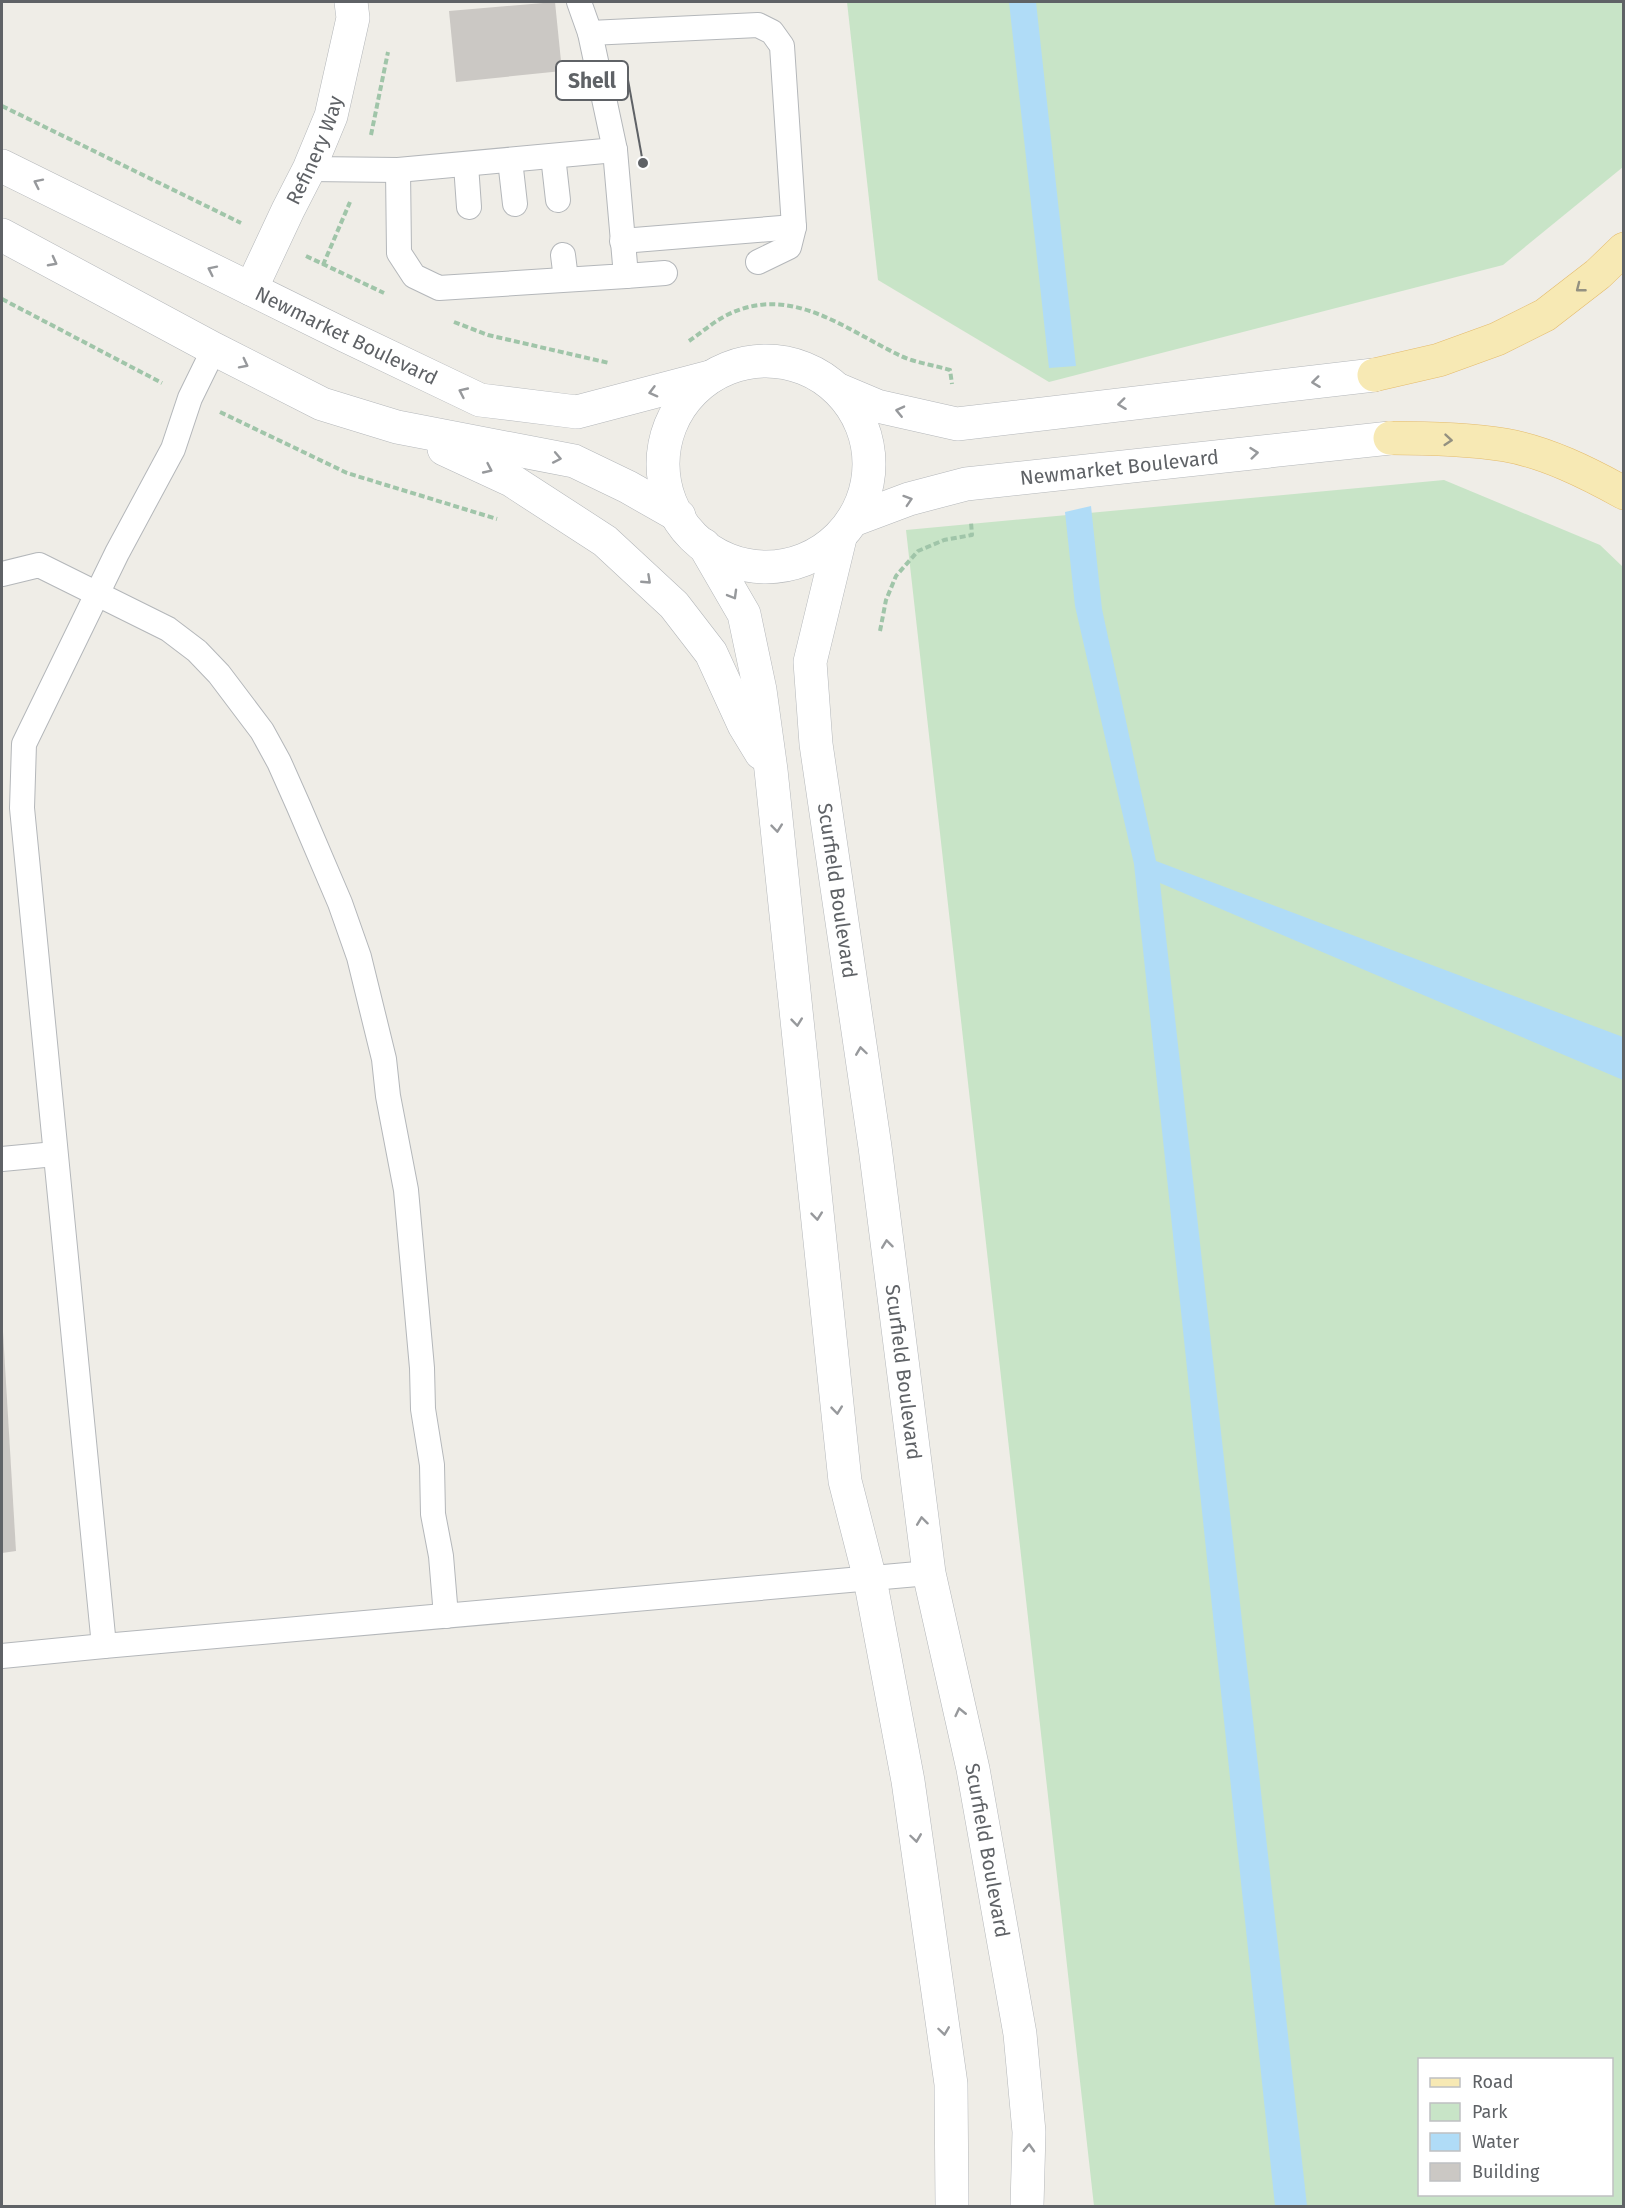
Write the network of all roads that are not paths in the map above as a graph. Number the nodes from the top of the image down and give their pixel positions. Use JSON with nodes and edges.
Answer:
{"nodes":[{"id":1,"x":351,"y":2,"type":"edge"},
{"id":2,"x":579,"y":2,"type":"edge"},
{"id":3,"x":590,"y":33,"type":"junction"},
{"id":4,"x":615,"y":150,"type":"junction"},
{"id":5,"x":553,"y":156,"type":"junction"},
{"id":6,"x":510,"y":160,"type":"junction"},
{"id":7,"x":466,"y":165,"type":"junction"},
{"id":8,"x":2,"y":166,"type":"edge"},
{"id":9,"x":309,"y":169,"type":"junction"},
{"id":10,"x":398,"y":170,"type":"junction"},
{"id":11,"x":558,"y":200,"type":"dead end"},
{"id":12,"x":515,"y":204,"type":"dead end"},
{"id":13,"x":469,"y":207,"type":"dead end"},
{"id":14,"x":794,"y":226,"type":"junction"},
{"id":15,"x":2,"y":235,"type":"edge"},
{"id":16,"x":622,"y":241,"type":"junction"},
{"id":17,"x":1623,"y":249,"type":"edge"},
{"id":18,"x":563,"y":255,"type":"dead end"},
{"id":19,"x":758,"y":262,"type":"dead end"},
{"id":20,"x":665,"y":273,"type":"dead end"},
{"id":21,"x":626,"y":276,"type":"junction"},
{"id":22,"x":566,"y":279,"type":"junction"},
{"id":23,"x":251,"y":289,"type":"junction"},
{"id":24,"x":214,"y":349,"type":"junction"},
{"id":25,"x":1374,"y":375,"type":"joint"},
{"id":26,"x":710,"y":377,"type":"junction"},
{"id":27,"x":839,"y":390,"type":"junction"},
{"id":28,"x":397,"y":427,"type":"junction"},
{"id":29,"x":1390,"y":438,"type":"joint"},
{"id":30,"x":1623,"y":493,"type":"edge"},
{"id":31,"x":679,"y":516,"type":"junction"},
{"id":32,"x":846,"y":529,"type":"junction"},
{"id":33,"x":704,"y":544,"type":"junction"},
{"id":34,"x":5,"y":568,"type":"edge"},
{"id":35,"x":98,"y":593,"type":"junction"},
{"id":36,"x":771,"y":770,"type":"junction"},
{"id":37,"x":56,"y":1154,"type":"junction"},
{"id":38,"x":2,"y":1159,"type":"edge"},
{"id":39,"x":929,"y":1573,"type":"junction"},
{"id":40,"x":870,"y":1579,"type":"junction"},
{"id":41,"x":446,"y":1616,"type":"junction"},
{"id":42,"x":104,"y":1646,"type":"junction"},
{"id":43,"x":2,"y":1656,"type":"edge"},
{"id":44,"x":952,"y":2206,"type":"edge"},
{"id":45,"x":1027,"y":2206,"type":"edge"}],
"edges":[{"from":1,"to":9,"type":"street","name":"Refinery Way"},
{"from":2,"to":3,"type":"lane"},
{"from":3,"to":4,"type":"lane"},
{"from":3,"to":14,"type":"lane"},
{"from":4,"to":5,"type":"lane"},
{"from":4,"to":16,"type":"lane"},
{"from":5,"to":6,"type":"lane"},
{"from":5,"to":11,"type":"lane"},
{"from":6,"to":7,"type":"lane"},
{"from":6,"to":12,"type":"lane"},
{"from":7,"to":10,"type":"lane"},
{"from":7,"to":13,"type":"lane"},
{"from":23,"to":8,"type":"street","name":"Newmarket Boulevard","one_way":true},
{"from":9,"to":10,"type":"lane"},
{"from":9,"to":23,"type":"street","name":"Refinery Way"},
{"from":10,"to":22,"type":"lane"},
{"from":14,"to":16,"type":"lane"},
{"from":14,"to":19,"type":"lane"},
{"from":15,"to":24,"type":"street","one_way":true},
{"from":16,"to":21,"type":"lane"},
{"from":17,"to":25,"type":"main road","one_way":true},
{"from":18,"to":22,"type":"lane"},
{"from":20,"to":21,"type":"lane"},
{"from":21,"to":22,"type":"lane"},
{"from":26,"to":23,"type":"street","name":"Newmarket Boulevard","one_way":true},
{"from":24,"to":28,"type":"street","one_way":true},
{"from":24,"to":35,"type":"lane"},
{"from":25,"to":27,"type":"street","one_way":true},
{"from":26,"to":27,"type":"street"},
{"from":26,"to":31,"type":"street"},
{"from":27,"to":32,"type":"street"},
{"from":28,"to":31,"type":"street","one_way":true},
{"from":28,"to":36,"type":"street","one_way":true},
{"from":29,"to":30,"type":"main road","one_way":true},
{"from":32,"to":29,"type":"street","name":"Newmarket Boulevard","one_way":true},
{"from":31,"to":33,"type":"street"},
{"from":32,"to":33,"type":"street"},
{"from":39,"to":32,"type":"street","name":"Scurfield Boulevard","one_way":true},
{"from":33,"to":36,"type":"street","one_way":true},
{"from":34,"to":35,"type":"lane"},
{"from":35,"to":37,"type":"lane"},
{"from":35,"to":41,"type":"lane"},
{"from":36,"to":40,"type":"street","one_way":true},
{"from":37,"to":38,"type":"lane"},
{"from":37,"to":42,"type":"lane"},
{"from":39,"to":40,"type":"lane"},
{"from":45,"to":39,"type":"street","name":"Scurfield Boulevard","one_way":true},
{"from":40,"to":41,"type":"lane"},
{"from":40,"to":44,"type":"street","one_way":true},
{"from":41,"to":42,"type":"lane"},
{"from":42,"to":43,"type":"lane"}]}
